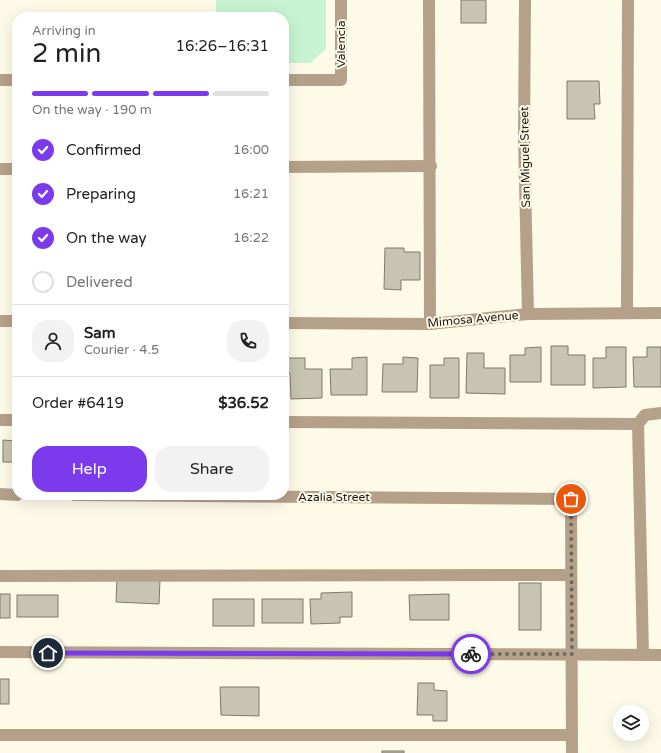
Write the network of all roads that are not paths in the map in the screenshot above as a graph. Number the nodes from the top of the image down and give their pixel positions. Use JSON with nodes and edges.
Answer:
{"nodes":[{"id":1,"x":341,"y":0,"type":"edge"},
{"id":2,"x":429,"y":0,"type":"edge"},
{"id":3,"x":525,"y":0,"type":"edge"},
{"id":4,"x":628,"y":0,"type":"edge"},
{"id":5,"x":0,"y":80,"type":"edge"},
{"id":6,"x":12,"y":80,"type":"edge"},
{"id":7,"x":289,"y":80,"type":"edge"},
{"id":8,"x":431,"y":166,"type":"junction"},
{"id":9,"x":289,"y":167,"type":"edge"},
{"id":10,"x":0,"y":169,"type":"edge"},
{"id":11,"x":12,"y":169,"type":"edge"},
{"id":12,"x":627,"y":313,"type":"junction"},
{"id":13,"x":661,"y":313,"type":"edge"},
{"id":14,"x":528,"y":314,"type":"junction"},
{"id":15,"x":0,"y":321,"type":"edge"},
{"id":16,"x":12,"y":321,"type":"edge"},
{"id":17,"x":289,"y":323,"type":"edge"},
{"id":18,"x":430,"y":324,"type":"junction"},
{"id":19,"x":661,"y":413,"type":"edge"},
{"id":20,"x":0,"y":420,"type":"edge"},
{"id":21,"x":12,"y":420,"type":"edge"},
{"id":22,"x":289,"y":422,"type":"edge"},
{"id":23,"x":638,"y":424,"type":"junction"},
{"id":24,"x":0,"y":494,"type":"edge"},
{"id":25,"x":12,"y":495,"type":"edge"},
{"id":26,"x":289,"y":497,"type":"edge"},
{"id":27,"x":571,"y":575,"type":"junction"},
{"id":28,"x":0,"y":576,"type":"edge"},
{"id":29,"x":0,"y":652,"type":"edge"},
{"id":30,"x":572,"y":654,"type":"junction"},
{"id":31,"x":643,"y":655,"type":"junction"},
{"id":32,"x":661,"y":655,"type":"edge"},
{"id":33,"x":0,"y":735,"type":"edge"},
{"id":34,"x":572,"y":735,"type":"junction"},
{"id":35,"x":572,"y":753,"type":"edge"}],
"edges":[{"from":1,"to":7,"type":"street","name":"Valencia"},
{"from":2,"to":8,"type":"street"},
{"from":3,"to":14,"type":"street","name":"San Miguel Street"},
{"from":4,"to":12,"type":"street"},
{"from":5,"to":6,"type":"street"},
{"from":8,"to":9,"type":"street"},
{"from":8,"to":18,"type":"street"},
{"from":10,"to":11,"type":"street"},
{"from":12,"to":13,"type":"street","name":"Mimosa Avenue"},
{"from":12,"to":14,"type":"street","name":"Mimosa Avenue"},
{"from":14,"to":18,"type":"street","name":"Mimosa Avenue"},
{"from":15,"to":16,"type":"street"},
{"from":17,"to":18,"type":"street","name":"Mimosa Avenue"},
{"from":19,"to":23,"type":"street"},
{"from":20,"to":21,"type":"street"},
{"from":22,"to":23,"type":"street"},
{"from":23,"to":31,"type":"street"},
{"from":24,"to":25,"type":"street"},
{"from":26,"to":27,"type":"street","name":"Azalia Street"},
{"from":27,"to":28,"type":"street"},
{"from":27,"to":30,"type":"street"},
{"from":29,"to":30,"type":"street"},
{"from":30,"to":31,"type":"street"},
{"from":30,"to":34,"type":"street"},
{"from":31,"to":32,"type":"street"},
{"from":33,"to":34,"type":"street"},
{"from":34,"to":35,"type":"street"}]}
